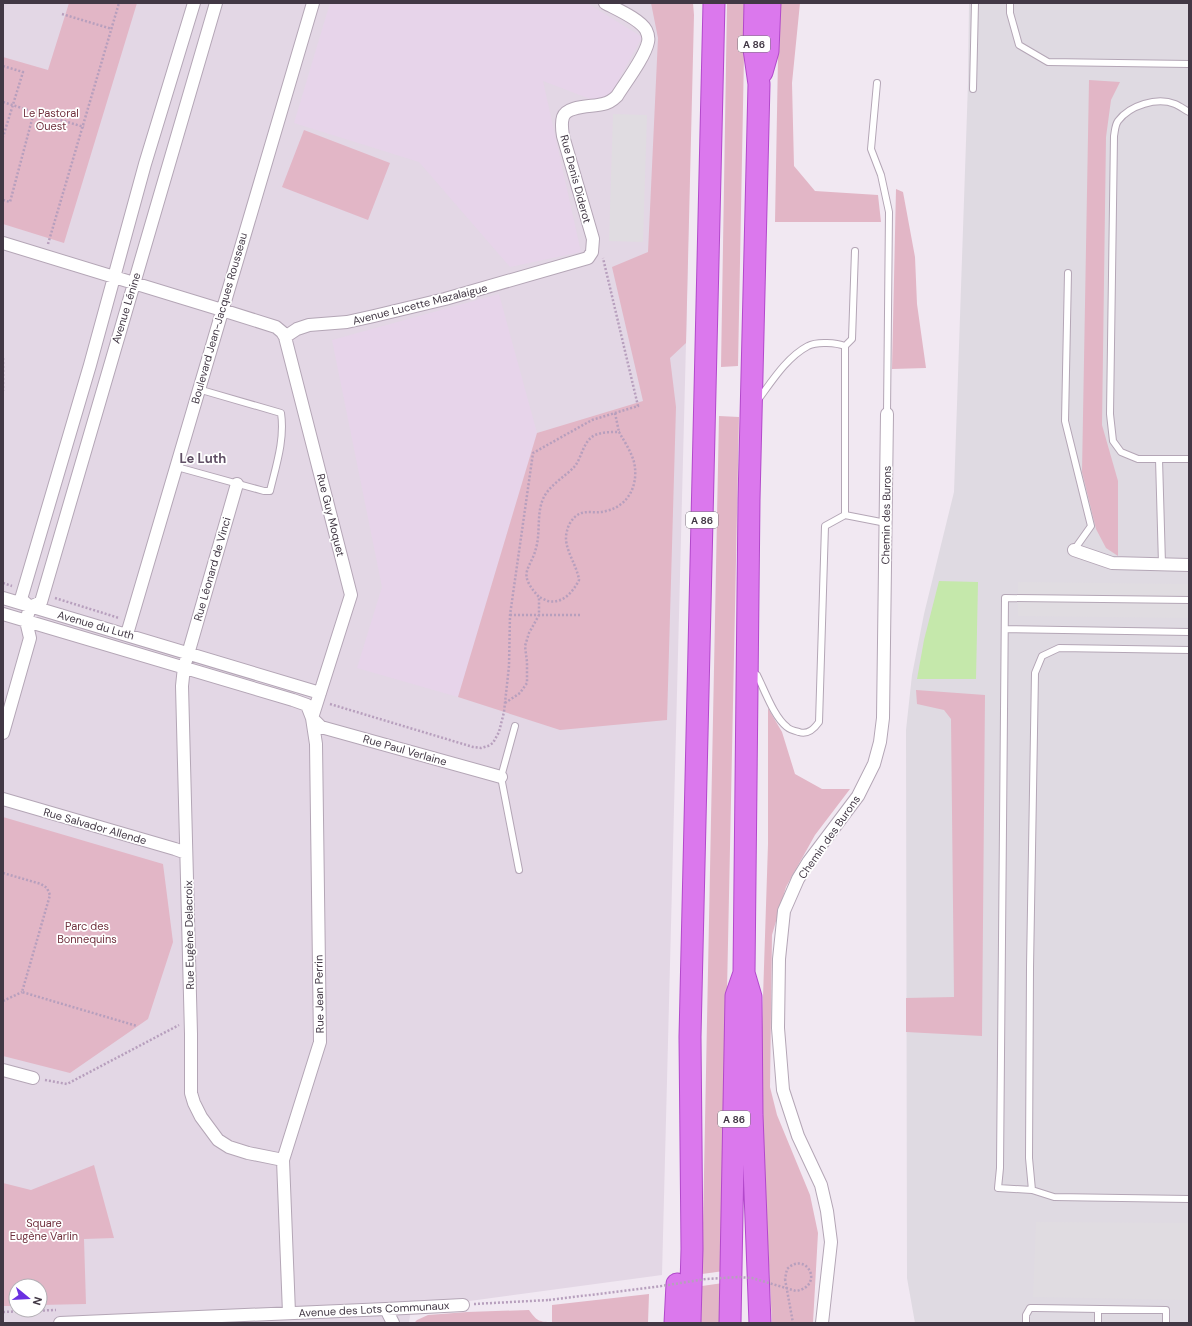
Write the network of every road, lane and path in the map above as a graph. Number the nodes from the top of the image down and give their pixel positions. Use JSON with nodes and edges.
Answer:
{"nodes":[{"id":1,"x":120,"y":3,"type":"edge"},
{"id":2,"x":194,"y":3,"type":"edge"},
{"id":3,"x":216,"y":3,"type":"edge"},
{"id":4,"x":313,"y":3,"type":"edge"},
{"id":5,"x":605,"y":3,"type":"edge"},
{"id":6,"x":714,"y":3,"type":"edge"},
{"id":7,"x":754,"y":3,"type":"edge"},
{"id":8,"x":770,"y":3,"type":"edge"},
{"id":9,"x":976,"y":3,"type":"edge"},
{"id":10,"x":1010,"y":3,"type":"edge"},
{"id":11,"x":62,"y":14,"type":"dead end"},
{"id":12,"x":112,"y":29,"type":"junction"},
{"id":13,"x":1189,"y":64,"type":"edge"},
{"id":14,"x":3,"y":66,"type":"edge"},
{"id":15,"x":877,"y":83,"type":"dead end"},
{"id":16,"x":759,"y":84,"type":"junction"},
{"id":17,"x":973,"y":89,"type":"dead end"},
{"id":18,"x":3,"y":102,"type":"edge"},
{"id":19,"x":13,"y":105,"type":"junction"},
{"id":20,"x":34,"y":112,"type":"junction"},
{"id":21,"x":1189,"y":112,"type":"edge"},
{"id":22,"x":84,"y":127,"type":"junction"},
{"id":23,"x":3,"y":137,"type":"edge"},
{"id":24,"x":3,"y":200,"type":"edge"},
{"id":25,"x":593,"y":239,"type":"junction"},
{"id":26,"x":3,"y":243,"type":"edge"},
{"id":27,"x":855,"y":251,"type":"dead end"},
{"id":28,"x":45,"y":256,"type":"junction"},
{"id":29,"x":1068,"y":273,"type":"dead end"},
{"id":30,"x":113,"y":277,"type":"junction"},
{"id":31,"x":134,"y":283,"type":"junction"},
{"id":32,"x":222,"y":310,"type":"junction"},
{"id":33,"x":285,"y":337,"type":"junction"},
{"id":34,"x":845,"y":346,"type":"junction"},
{"id":35,"x":3,"y":358,"type":"edge"},
{"id":36,"x":198,"y":389,"type":"junction"},
{"id":37,"x":3,"y":391,"type":"edge"},
{"id":38,"x":751,"y":410,"type":"junction"},
{"id":39,"x":615,"y":413,"type":"junction"},
{"id":40,"x":887,"y":414,"type":"joint"},
{"id":41,"x":619,"y":432,"type":"junction"},
{"id":42,"x":1159,"y":459,"type":"junction"},
{"id":43,"x":1189,"y":459,"type":"edge"},
{"id":44,"x":177,"y":467,"type":"junction"},
{"id":45,"x":237,"y":484,"type":"junction"},
{"id":46,"x":845,"y":515,"type":"junction"},
{"id":47,"x":886,"y":523,"type":"junction"},
{"id":48,"x":1074,"y":550,"type":"joint"},
{"id":49,"x":1162,"y":564,"type":"junction"},
{"id":50,"x":1189,"y":565,"type":"edge"},
{"id":51,"x":539,"y":597,"type":"junction"},
{"id":52,"x":3,"y":598,"type":"edge"},
{"id":53,"x":1189,"y":600,"type":"edge"},
{"id":54,"x":30,"y":607,"type":"junction"},
{"id":55,"x":3,"y":614,"type":"edge"},
{"id":56,"x":510,"y":615,"type":"junction"},
{"id":57,"x":539,"y":615,"type":"junction"},
{"id":58,"x":580,"y":615,"type":"dead end"},
{"id":59,"x":26,"y":621,"type":"junction"},
{"id":60,"x":1005,"y":629,"type":"junction"},
{"id":61,"x":1189,"y":632,"type":"edge"},
{"id":62,"x":127,"y":634,"type":"junction"},
{"id":63,"x":1189,"y":650,"type":"edge"},
{"id":64,"x":188,"y":654,"type":"junction"},
{"id":65,"x":184,"y":667,"type":"junction"},
{"id":66,"x":747,"y":667,"type":"junction"},
{"id":67,"x":320,"y":692,"type":"junction"},
{"id":68,"x":328,"y":703,"type":"dead end"},
{"id":69,"x":505,"y":703,"type":"junction"},
{"id":70,"x":312,"y":718,"type":"junction"},
{"id":71,"x":515,"y":726,"type":"dead end"},
{"id":72,"x":3,"y":733,"type":"edge"},
{"id":73,"x":501,"y":777,"type":"junction"},
{"id":74,"x":3,"y":799,"type":"edge"},
{"id":75,"x":186,"y":853,"type":"junction"},
{"id":76,"x":519,"y":870,"type":"dead end"},
{"id":77,"x":3,"y":873,"type":"edge"},
{"id":78,"x":744,"y":973,"type":"junction"},
{"id":79,"x":22,"y":992,"type":"junction"},
{"id":80,"x":3,"y":1001,"type":"edge"},
{"id":81,"x":191,"y":1019,"type":"junction"},
{"id":82,"x":137,"y":1026,"type":"dead end"},
{"id":83,"x":3,"y":1070,"type":"edge"},
{"id":84,"x":33,"y":1078,"type":"joint"},
{"id":85,"x":283,"y":1160,"type":"junction"},
{"id":86,"x":1032,"y":1190,"type":"junction"},
{"id":87,"x":1189,"y":1199,"type":"edge"},
{"id":88,"x":692,"y":1249,"type":"junction"},
{"id":89,"x":463,"y":1305,"type":"joint"},
{"id":90,"x":386,"y":1309,"type":"junction"},
{"id":91,"x":1098,"y":1309,"type":"junction"},
{"id":92,"x":60,"y":1310,"type":"dead end"},
{"id":93,"x":3,"y":1312,"type":"edge"},
{"id":94,"x":289,"y":1313,"type":"junction"},
{"id":95,"x":94,"y":1322,"type":"edge"},
{"id":96,"x":60,"y":1323,"type":"edge"},
{"id":97,"x":393,"y":1323,"type":"edge"},
{"id":98,"x":675,"y":1323,"type":"edge"},
{"id":99,"x":690,"y":1323,"type":"edge"},
{"id":100,"x":730,"y":1323,"type":"edge"},
{"id":101,"x":760,"y":1323,"type":"edge"},
{"id":102,"x":793,"y":1323,"type":"edge"},
{"id":103,"x":822,"y":1323,"type":"edge"},
{"id":104,"x":1026,"y":1323,"type":"edge"},
{"id":105,"x":1098,"y":1323,"type":"edge"},
{"id":106,"x":1166,"y":1323,"type":"edge"}],
"edges":[{"from":1,"to":12,"type":"path"},
{"from":2,"to":30,"type":"street","name":"Avenue Lénine"},
{"from":3,"to":31,"type":"street","name":"Avenue Lénine"},
{"from":4,"to":32,"type":"street","name":"Boulevard Jean-Jacques Rousseau"},
{"from":5,"to":25,"type":"street","name":"Rue Denis Diderot"},
{"from":6,"to":88,"type":"highway","number":"A 86"},
{"from":7,"to":16,"type":"highway","number":"A 86"},
{"from":8,"to":16,"type":"highway"},
{"from":9,"to":17,"type":"lane"},
{"from":10,"to":13,"type":"lane"},
{"from":11,"to":12,"type":"path"},
{"from":12,"to":22,"type":"path"},
{"from":14,"to":19,"type":"path"},
{"from":15,"to":40,"type":"lane"},
{"from":16,"to":38,"type":"highway","number":"A 86"},
{"from":18,"to":19,"type":"path"},
{"from":19,"to":20,"type":"path"},
{"from":19,"to":23,"type":"path"},
{"from":20,"to":22,"type":"path"},
{"from":20,"to":24,"type":"path"},
{"from":21,"to":42,"type":"lane"},
{"from":22,"to":28,"type":"path"},
{"from":25,"to":33,"type":"street","name":"Avenue Lucette Mazalaigue"},
{"from":25,"to":39,"type":"path"},
{"from":26,"to":28,"type":"street"},
{"from":27,"to":34,"type":"lane"},
{"from":28,"to":30,"type":"street"},
{"from":29,"to":48,"type":"lane"},
{"from":30,"to":31,"type":"street"},
{"from":30,"to":54,"type":"street","name":"Avenue Lénine"},
{"from":31,"to":32,"type":"street"},
{"from":31,"to":54,"type":"street","name":"Avenue Lénine"},
{"from":32,"to":33,"type":"street"},
{"from":32,"to":36,"type":"street","name":"Boulevard Jean-Jacques Rousseau"},
{"from":33,"to":67,"type":"street","name":"Rue Guy Moquet"},
{"from":34,"to":38,"type":"lane"},
{"from":34,"to":46,"type":"lane"},
{"from":35,"to":37,"type":"path"},
{"from":36,"to":44,"type":"street","name":"Boulevard Jean-Jacques Rousseau"},
{"from":36,"to":45,"type":"lane"},
{"from":38,"to":66,"type":"highway","number":"A 86"},
{"from":39,"to":41,"type":"path"},
{"from":39,"to":56,"type":"path"},
{"from":40,"to":47,"type":"street","name":"Chemin des Burons"},
{"from":41,"to":51,"type":"path"},
{"from":41,"to":51,"type":"path"},
{"from":42,"to":43,"type":"lane"},
{"from":42,"to":49,"type":"lane"},
{"from":44,"to":45,"type":"lane"},
{"from":44,"to":62,"type":"street","name":"Boulevard Jean-Jacques Rousseau"},
{"from":45,"to":64,"type":"street","name":"Rue Léonard de Vinci"},
{"from":46,"to":47,"type":"lane"},
{"from":46,"to":66,"type":"lane"},
{"from":47,"to":103,"type":"street","name":"Chemin des Burons"},
{"from":48,"to":49,"type":"street"},
{"from":49,"to":50,"type":"street"},
{"from":51,"to":57,"type":"path"},
{"from":52,"to":54,"type":"street","name":"Avenue du Luth"},
{"from":53,"to":60,"type":"lane"},
{"from":54,"to":59,"type":"street"},
{"from":54,"to":62,"type":"street","name":"Avenue du Luth"},
{"from":55,"to":59,"type":"street","name":"Avenue du Luth"},
{"from":56,"to":57,"type":"path"},
{"from":56,"to":69,"type":"path"},
{"from":57,"to":58,"type":"path"},
{"from":57,"to":69,"type":"path"},
{"from":59,"to":65,"type":"street","name":"Avenue du Luth"},
{"from":59,"to":72,"type":"street"},
{"from":60,"to":61,"type":"lane"},
{"from":60,"to":86,"type":"lane"},
{"from":62,"to":64,"type":"street","name":"Avenue du Luth"},
{"from":63,"to":86,"type":"lane"},
{"from":64,"to":65,"type":"street","name":"Rue Eugène Delacroix"},
{"from":64,"to":67,"type":"street"},
{"from":65,"to":70,"type":"street","name":"Rue Paul Verlaine"},
{"from":65,"to":75,"type":"street","name":"Rue Eugène Delacroix"},
{"from":66,"to":78,"type":"highway","number":"A 86"},
{"from":67,"to":70,"type":"street"},
{"from":68,"to":69,"type":"path"},
{"from":70,"to":73,"type":"street","name":"Rue Paul Verlaine"},
{"from":70,"to":85,"type":"street","name":"Rue Jean Perrin"},
{"from":71,"to":73,"type":"lane"},
{"from":73,"to":76,"type":"lane"},
{"from":74,"to":75,"type":"street","name":"Rue Salvador Allende"},
{"from":75,"to":81,"type":"street","name":"Rue Eugène Delacroix"},
{"from":77,"to":79,"type":"path"},
{"from":78,"to":100,"type":"highway","number":"A 86"},
{"from":78,"to":101,"type":"highway"},
{"from":79,"to":80,"type":"path"},
{"from":79,"to":82,"type":"path"},
{"from":81,"to":84,"type":"path"},
{"from":81,"to":85,"type":"street","name":"Rue Eugène Delacroix"},
{"from":83,"to":84,"type":"street"},
{"from":85,"to":94,"type":"street","name":"Rue Jean Perrin"},
{"from":86,"to":87,"type":"lane"},
{"from":88,"to":98,"type":"highway"},
{"from":88,"to":99,"type":"highway","number":"A 86"},
{"from":89,"to":90,"type":"street","name":"Avenue des Lots Communaux"},
{"from":89,"to":102,"type":"path","bridge":true},
{"from":90,"to":94,"type":"street","name":"Avenue des Lots Communaux"},
{"from":90,"to":97,"type":"street"},
{"from":91,"to":104,"type":"lane"},
{"from":91,"to":105,"type":"lane"},
{"from":91,"to":106,"type":"lane"},
{"from":92,"to":93,"type":"path"},
{"from":94,"to":95,"type":"street","name":"Avenue des Lots Communaux"},
{"from":95,"to":96,"type":"street","name":"Avenue des Lots Communaux"}]}
